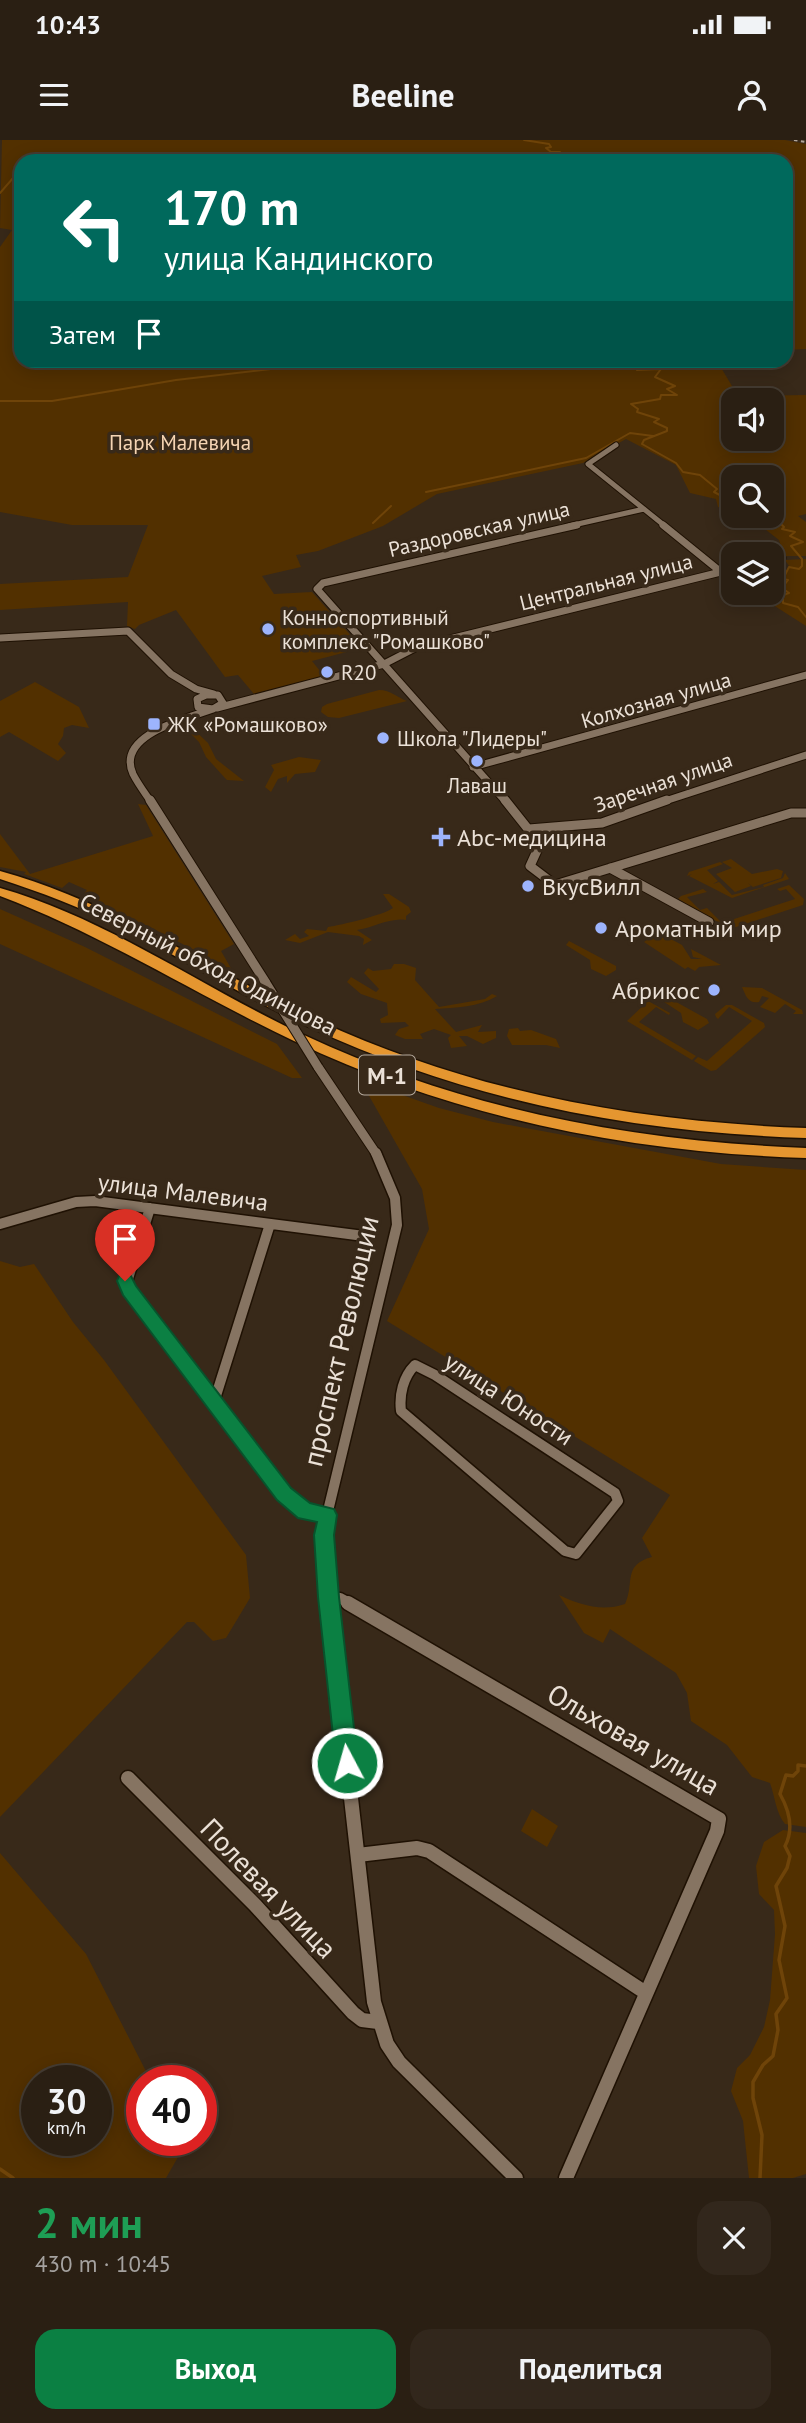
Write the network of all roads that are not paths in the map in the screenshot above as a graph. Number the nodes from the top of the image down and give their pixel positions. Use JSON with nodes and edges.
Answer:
{"nodes":[{"id":1,"x":616,"y":445,"type":"dead end"},
{"id":2,"x":644,"y":509,"type":"junction"},
{"id":3,"x":721,"y":572,"type":"joint"},
{"id":4,"x":0,"y":638,"type":"edge"},
{"id":5,"x":384,"y":664,"type":"junction"},
{"id":6,"x":806,"y":674,"type":"edge"},
{"id":7,"x":191,"y":688,"type":"junction"},
{"id":8,"x":217,"y":695,"type":"junction"},
{"id":9,"x":196,"y":702,"type":"junction"},
{"id":10,"x":246,"y":702,"type":"junction"},
{"id":11,"x":215,"y":708,"type":"junction"},
{"id":12,"x":184,"y":718,"type":"junction"},
{"id":13,"x":806,"y":755,"type":"edge"},
{"id":14,"x":473,"y":767,"type":"junction"},
{"id":15,"x":806,"y":813,"type":"edge"},
{"id":16,"x":530,"y":829,"type":"junction"},
{"id":17,"x":610,"y":868,"type":"junction"},
{"id":18,"x":0,"y":875,"type":"edge"},
{"id":19,"x":0,"y":892,"type":"edge"},
{"id":20,"x":709,"y":922,"type":"dead end"},
{"id":21,"x":318,"y":1067,"type":"joint"},
{"id":22,"x":806,"y":1133,"type":"edge"},
{"id":23,"x":806,"y":1153,"type":"edge"},
{"id":24,"x":150,"y":1208,"type":"junction"},
{"id":25,"x":0,"y":1224,"type":"edge"},
{"id":26,"x":270,"y":1224,"type":"junction"},
{"id":27,"x":364,"y":1237,"type":"dead end"},
{"id":28,"x":214,"y":1402,"type":"junction"},
{"id":29,"x":327,"y":1515,"type":"junction"},
{"id":30,"x":530,"y":1520,"type":"joint"},
{"id":31,"x":328,"y":1597,"type":"junction"},
{"id":32,"x":128,"y":1779,"type":"dead end"},
{"id":33,"x":358,"y":1855,"type":"junction"},
{"id":34,"x":646,"y":1993,"type":"junction"},
{"id":35,"x":378,"y":2022,"type":"junction"},
{"id":36,"x":516,"y":2178,"type":"edge"},
{"id":37,"x":566,"y":2178,"type":"edge"}],
"edges":[{"from":1,"to":2,"type":"street"},
{"from":2,"to":3,"type":"street"},
{"from":2,"to":5,"type":"street","name":"Раздоровская улица"},
{"from":3,"to":5,"type":"street","name":"Центральная улица"},
{"from":4,"to":7,"type":"street"},
{"from":5,"to":10,"type":"street","name":"Центральная улица"},
{"from":5,"to":14,"type":"street"},
{"from":6,"to":14,"type":"street","name":"Колхозная улица"},
{"from":7,"to":8,"type":"street","name":"Центральная улица"},
{"from":7,"to":9,"type":"street"},
{"from":8,"to":9,"type":"street"},
{"from":8,"to":10,"type":"street","name":"Центральная улица"},
{"from":8,"to":11,"type":"street"},
{"from":9,"to":11,"type":"street","name":"Центральная улица"},
{"from":9,"to":12,"type":"street","name":"Центральная улица"},
{"from":10,"to":11,"type":"street","name":"Центральная улица"},
{"from":11,"to":12,"type":"street","name":"Центральная улица"},
{"from":12,"to":21,"type":"street","name":"Центральная улица","bridge":true},
{"from":13,"to":16,"type":"street","name":"Заречная улица"},
{"from":14,"to":16,"type":"street"},
{"from":15,"to":17,"type":"street"},
{"from":16,"to":17,"type":"street"},
{"from":17,"to":20,"type":"street"},
{"from":18,"to":22,"type":"highway","name":"Северный обход Одинцова","number":"М-1"},
{"from":19,"to":23,"type":"highway","name":"Северный обход Одинцова","number":"М-1"},
{"from":21,"to":29,"type":"street","name":"проспект Революции"},
{"from":24,"to":25,"type":"street","name":"улица Малевича"},
{"from":24,"to":26,"type":"street","name":"улица Малевича"},
{"from":24,"to":28,"type":"street"},
{"from":26,"to":27,"type":"street","name":"улица Малевича"},
{"from":26,"to":28,"type":"street"},
{"from":28,"to":29,"type":"street"},
{"from":29,"to":31,"type":"street","name":"проспект Революции"},
{"from":30,"to":30,"type":"street","name":"улица Юности"},
{"from":31,"to":33,"type":"street","name":"проспект Революции"},
{"from":31,"to":34,"type":"street","name":"Ольховая улица"},
{"from":32,"to":35,"type":"street","name":"Полевая улица"},
{"from":33,"to":34,"type":"street"},
{"from":33,"to":35,"type":"street","name":"проспект Революции"},
{"from":34,"to":37,"type":"street","name":"Ольховая улица"},
{"from":35,"to":36,"type":"street","name":"проспект Революции"}]}
